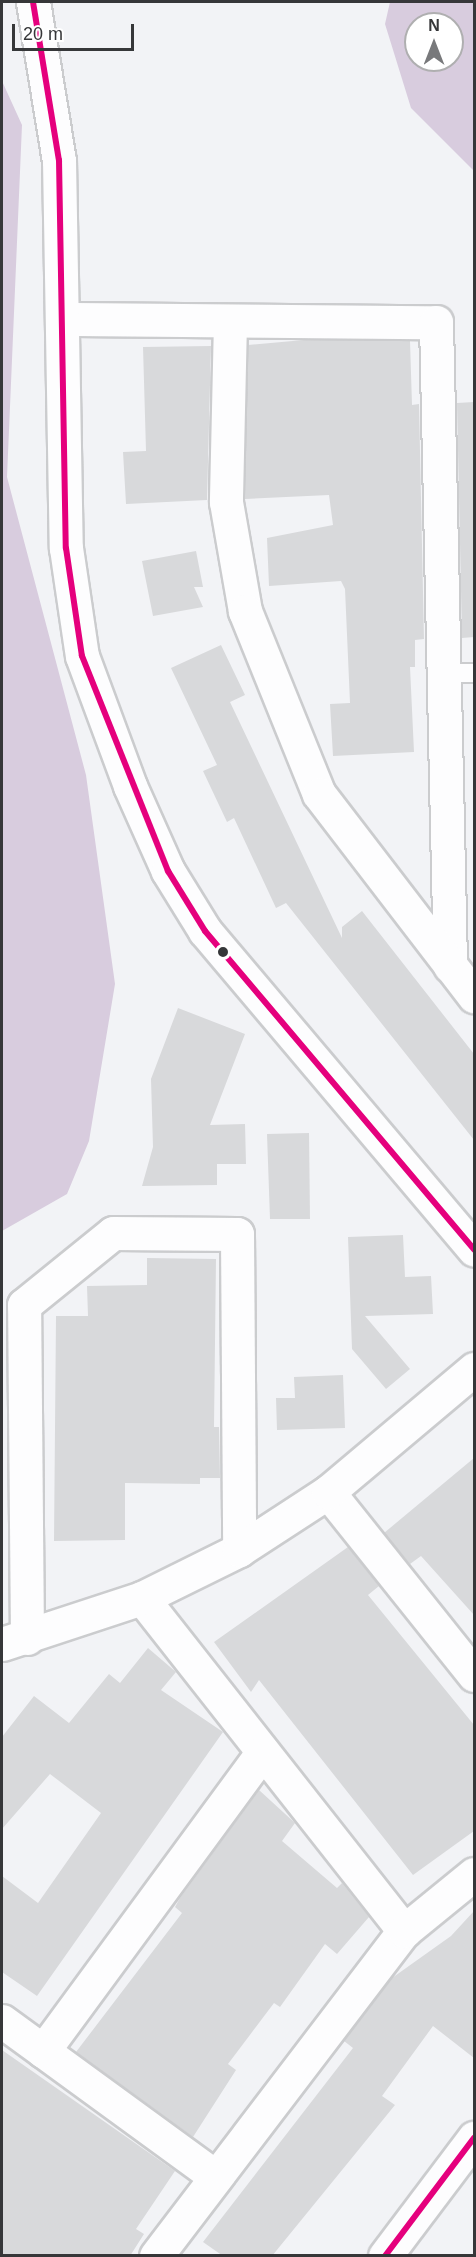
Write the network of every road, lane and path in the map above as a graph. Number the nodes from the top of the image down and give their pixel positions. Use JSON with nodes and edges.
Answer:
{"nodes":[{"id":1,"x":33,"y":2,"type":"edge"},
{"id":2,"x":64,"y":319,"type":"junction"},
{"id":3,"x":230,"y":321,"type":"junction"},
{"id":4,"x":460,"y":673,"type":"edge"},
{"id":5,"x":450,"y":966,"type":"junction"},
{"id":6,"x":474,"y":996,"type":"edge"},
{"id":7,"x":474,"y":1249,"type":"edge"},
{"id":8,"x":474,"y":1369,"type":"edge"},
{"id":9,"x":328,"y":1492,"type":"junction"},
{"id":10,"x":239,"y":1550,"type":"junction"},
{"id":11,"x":142,"y":1599,"type":"junction"},
{"id":12,"x":14,"y":1641,"type":"edge"},
{"id":13,"x":474,"y":1675,"type":"edge"},
{"id":14,"x":263,"y":1752,"type":"junction"},
{"id":15,"x":474,"y":1874,"type":"edge"},
{"id":16,"x":404,"y":1931,"type":"junction"},
{"id":17,"x":2,"y":2021,"type":"edge"},
{"id":18,"x":43,"y":2051,"type":"junction"},
{"id":19,"x":474,"y":2138,"type":"edge"},
{"id":20,"x":213,"y":2175,"type":"junction"},
{"id":21,"x":156,"y":2256,"type":"edge"},
{"id":22,"x":385,"y":2256,"type":"edge"}],
"edges":[{"from":1,"to":2,"type":"street"},
{"from":2,"to":3,"type":"street"},
{"from":2,"to":7,"type":"street"},
{"from":3,"to":4,"type":"street"},
{"from":3,"to":5,"type":"street"},
{"from":4,"to":5,"type":"street"},
{"from":5,"to":6,"type":"street"},
{"from":8,"to":9,"type":"street"},
{"from":9,"to":10,"type":"street"},
{"from":9,"to":13,"type":"street"},
{"from":10,"to":11,"type":"street"},
{"from":10,"to":12,"type":"street"},
{"from":11,"to":12,"type":"street"},
{"from":11,"to":14,"type":"street"},
{"from":14,"to":16,"type":"street"},
{"from":14,"to":18,"type":"street"},
{"from":15,"to":16,"type":"street"},
{"from":16,"to":20,"type":"street"},
{"from":17,"to":18,"type":"street"},
{"from":18,"to":20,"type":"street"},
{"from":19,"to":22,"type":"street"},
{"from":20,"to":21,"type":"street"}]}
